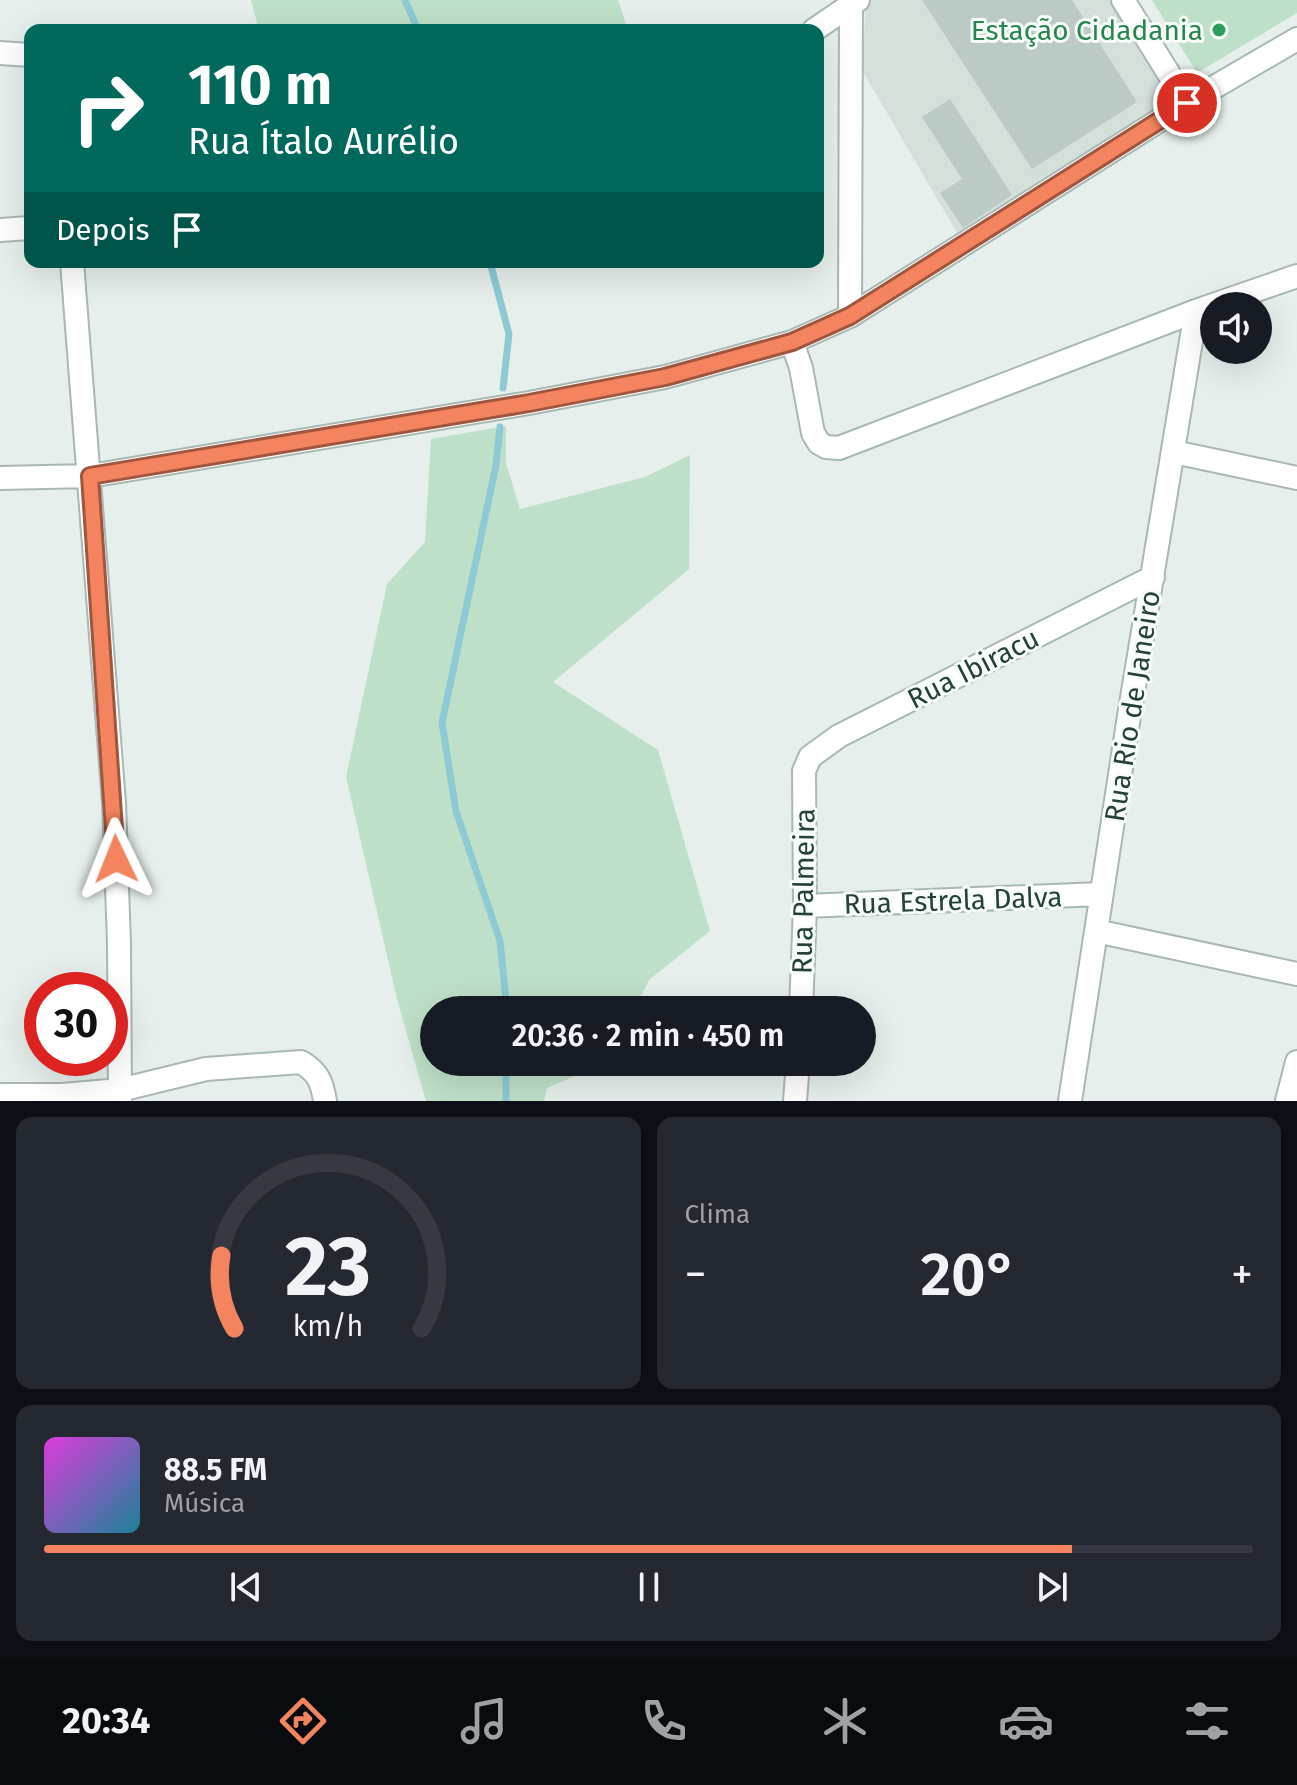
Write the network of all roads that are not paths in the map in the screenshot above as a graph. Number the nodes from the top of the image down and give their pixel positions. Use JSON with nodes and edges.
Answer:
{"nodes":[{"id":1,"x":1123,"y":0,"type":"edge"},
{"id":2,"x":854,"y":1,"type":"edge"},
{"id":3,"x":822,"y":24,"type":"edge"},
{"id":4,"x":1297,"y":39,"type":"edge"},
{"id":5,"x":0,"y":53,"type":"edge"},
{"id":6,"x":24,"y":55,"type":"edge"},
{"id":7,"x":1187,"y":103,"type":"junction"},
{"id":8,"x":24,"y":228,"type":"edge"},
{"id":9,"x":0,"y":230,"type":"edge"},
{"id":10,"x":73,"y":268,"type":"edge"},
{"id":11,"x":1297,"y":276,"type":"edge"},
{"id":12,"x":1196,"y":311,"type":"junction"},
{"id":13,"x":850,"y":316,"type":"junction"},
{"id":14,"x":792,"y":342,"type":"junction"},
{"id":15,"x":1174,"y":452,"type":"junction"},
{"id":16,"x":90,"y":476,"type":"junction"},
{"id":17,"x":0,"y":478,"type":"edge"},
{"id":18,"x":1297,"y":478,"type":"edge"},
{"id":19,"x":1153,"y":577,"type":"junction"},
{"id":20,"x":804,"y":771,"type":"joint"},
{"id":21,"x":1101,"y":894,"type":"junction"},
{"id":22,"x":805,"y":906,"type":"junction"},
{"id":23,"x":1096,"y":931,"type":"junction"},
{"id":24,"x":1297,"y":974,"type":"edge"},
{"id":25,"x":802,"y":996,"type":"edge"},
{"id":26,"x":1297,"y":1062,"type":"edge"},
{"id":27,"x":797,"y":1076,"type":"edge"},
{"id":28,"x":0,"y":1095,"type":"edge"},
{"id":29,"x":120,"y":1096,"type":"edge"},
{"id":30,"x":325,"y":1101,"type":"edge"},
{"id":31,"x":795,"y":1101,"type":"edge"},
{"id":32,"x":1070,"y":1101,"type":"edge"},
{"id":33,"x":1287,"y":1101,"type":"edge"}],
"edges":[{"from":1,"to":7,"type":"street"},
{"from":2,"to":3,"type":"street"},
{"from":2,"to":13,"type":"street"},
{"from":4,"to":7,"type":"street"},
{"from":5,"to":6,"type":"street"},
{"from":7,"to":13,"type":"street"},
{"from":8,"to":9,"type":"street"},
{"from":10,"to":16,"type":"street"},
{"from":11,"to":12,"type":"street"},
{"from":12,"to":14,"type":"street"},
{"from":12,"to":15,"type":"street","name":"Rua Rio de Janeiro"},
{"from":13,"to":14,"type":"street"},
{"from":14,"to":16,"type":"street"},
{"from":15,"to":18,"type":"street"},
{"from":15,"to":19,"type":"street","name":"Rua Rio de Janeiro"},
{"from":16,"to":17,"type":"street"},
{"from":16,"to":29,"type":"street"},
{"from":19,"to":20,"type":"street","name":"Rua Ibiracu"},
{"from":19,"to":21,"type":"street","name":"Rua Rio de Janeiro"},
{"from":20,"to":22,"type":"street","name":"Rua Palmeira"},
{"from":21,"to":22,"type":"street","name":"Rua Estrela Dalva"},
{"from":21,"to":23,"type":"street","name":"Rua Rio de Janeiro"},
{"from":22,"to":25,"type":"street","name":"Rua Palmeira"},
{"from":23,"to":24,"type":"street","name":"Rua Estrela Dalva"},
{"from":23,"to":32,"type":"street","name":"Rua Rio de Janeiro"},
{"from":26,"to":33,"type":"street"},
{"from":27,"to":31,"type":"street"},
{"from":28,"to":29,"type":"street"},
{"from":29,"to":30,"type":"street"}]}
